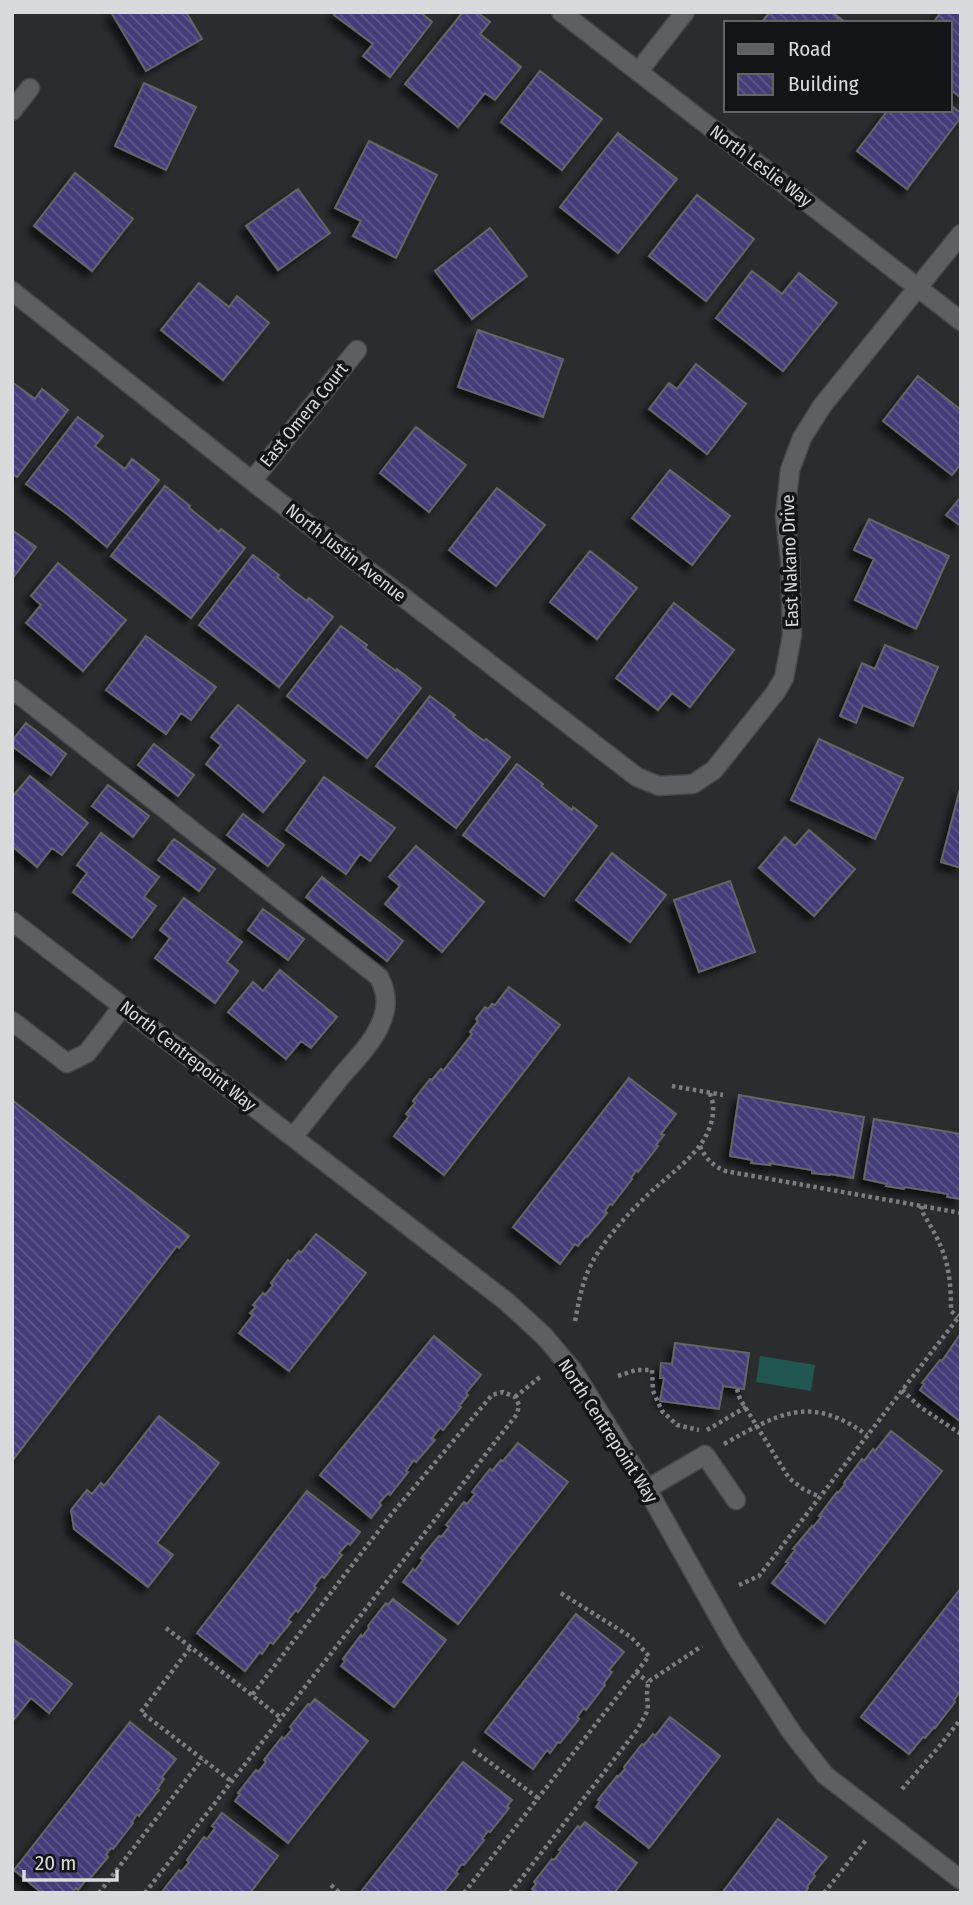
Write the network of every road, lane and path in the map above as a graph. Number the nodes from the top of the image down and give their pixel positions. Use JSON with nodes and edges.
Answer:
{"nodes":[{"id":1,"x":561,"y":12,"type":"edge"},
{"id":2,"x":685,"y":12,"type":"edge"},
{"id":3,"x":638,"y":72,"type":"junction"},
{"id":4,"x":30,"y":88,"type":"dead end"},
{"id":5,"x":12,"y":111,"type":"edge"},
{"id":6,"x":961,"y":234,"type":"edge"},
{"id":7,"x":918,"y":287,"type":"junction"},
{"id":8,"x":12,"y":291,"type":"edge"},
{"id":9,"x":961,"y":321,"type":"edge"},
{"id":10,"x":356,"y":350,"type":"dead end"},
{"id":11,"x":252,"y":481,"type":"junction"},
{"id":12,"x":12,"y":689,"type":"edge"},
{"id":13,"x":693,"y":784,"type":"joint"},
{"id":14,"x":12,"y":920,"type":"edge"},
{"id":15,"x":123,"y":1006,"type":"junction"},
{"id":16,"x":12,"y":1021,"type":"edge"},
{"id":17,"x":672,"y":1086,"type":"dead end"},
{"id":18,"x":710,"y":1093,"type":"junction"},
{"id":19,"x":723,"y":1095,"type":"dead end"},
{"id":20,"x":293,"y":1137,"type":"junction"},
{"id":21,"x":700,"y":1146,"type":"junction"},
{"id":22,"x":922,"y":1206,"type":"junction"},
{"id":23,"x":961,"y":1213,"type":"edge"},
{"id":24,"x":960,"y":1316,"type":"edge"},
{"id":25,"x":575,"y":1321,"type":"dead end"},
{"id":26,"x":540,"y":1377,"type":"dead end"},
{"id":27,"x":618,"y":1377,"type":"dead end"},
{"id":28,"x":737,"y":1389,"type":"dead end"},
{"id":29,"x":902,"y":1390,"type":"junction"},
{"id":30,"x":515,"y":1397,"type":"junction"},
{"id":31,"x":746,"y":1407,"type":"junction"},
{"id":32,"x":757,"y":1426,"type":"junction"},
{"id":33,"x":751,"y":1429,"type":"dead end"},
{"id":34,"x":961,"y":1434,"type":"edge"},
{"id":35,"x":867,"y":1436,"type":"junction"},
{"id":36,"x":647,"y":1489,"type":"junction"},
{"id":37,"x":820,"y":1497,"type":"junction"},
{"id":38,"x":736,"y":1500,"type":"dead end"},
{"id":39,"x":739,"y":1585,"type":"dead end"},
{"id":40,"x":559,"y":1592,"type":"dead end"},
{"id":41,"x":166,"y":1628,"type":"dead end"},
{"id":42,"x":702,"y":1646,"type":"dead end"},
{"id":43,"x":190,"y":1648,"type":"junction"},
{"id":44,"x":636,"y":1672,"type":"junction"},
{"id":45,"x":649,"y":1682,"type":"junction"},
{"id":46,"x":252,"y":1695,"type":"junction"},
{"id":47,"x":281,"y":1718,"type":"junction"},
{"id":48,"x":961,"y":1719,"type":"edge"},
{"id":49,"x":473,"y":1750,"type":"dead end"},
{"id":50,"x":202,"y":1759,"type":"junction"},
{"id":51,"x":231,"y":1781,"type":"junction"},
{"id":52,"x":902,"y":1789,"type":"dead end"},
{"id":53,"x":538,"y":1798,"type":"junction"},
{"id":54,"x":866,"y":1840,"type":"dead end"},
{"id":55,"x":961,"y":1880,"type":"edge"},
{"id":56,"x":331,"y":1885,"type":"dead end"},
{"id":57,"x":99,"y":1893,"type":"edge"},
{"id":58,"x":145,"y":1893,"type":"edge"},
{"id":59,"x":340,"y":1893,"type":"edge"},
{"id":60,"x":464,"y":1893,"type":"edge"},
{"id":61,"x":510,"y":1893,"type":"edge"},
{"id":62,"x":824,"y":1893,"type":"edge"}],
"edges":[{"from":1,"to":3,"type":"street","name":"North Leslie Way"},
{"from":2,"to":3,"type":"street"},
{"from":3,"to":7,"type":"street","name":"North Leslie Way"},
{"from":4,"to":5,"type":"street"},
{"from":6,"to":7,"type":"street","name":"East Nakano Drive"},
{"from":7,"to":9,"type":"street","name":"North Leslie Way"},
{"from":7,"to":13,"type":"street","name":"East Nakano Drive"},
{"from":8,"to":11,"type":"street","name":"North Justin Avenue"},
{"from":10,"to":11,"type":"street","name":"East Omera Court"},
{"from":11,"to":13,"type":"street","name":"North Justin Avenue"},
{"from":12,"to":20,"type":"street"},
{"from":14,"to":15,"type":"street","name":"North Centrepoint Way"},
{"from":15,"to":16,"type":"street"},
{"from":15,"to":20,"type":"street","name":"North Centrepoint Way"},
{"from":17,"to":18,"type":"path"},
{"from":18,"to":19,"type":"path"},
{"from":18,"to":21,"type":"path"},
{"from":20,"to":36,"type":"street","name":"North Centrepoint Way"},
{"from":21,"to":22,"type":"path"},
{"from":21,"to":25,"type":"path"},
{"from":22,"to":23,"type":"path"},
{"from":22,"to":24,"type":"path"},
{"from":24,"to":29,"type":"path"},
{"from":26,"to":30,"type":"path"},
{"from":27,"to":31,"type":"path"},
{"from":28,"to":31,"type":"path"},
{"from":29,"to":34,"type":"path"},
{"from":29,"to":35,"type":"path"},
{"from":30,"to":46,"type":"path"},
{"from":30,"to":47,"type":"path"},
{"from":31,"to":32,"type":"path"},
{"from":32,"to":33,"type":"path"},
{"from":32,"to":35,"type":"path"},
{"from":32,"to":37,"type":"path"},
{"from":35,"to":37,"type":"path"},
{"from":36,"to":38,"type":"street"},
{"from":36,"to":55,"type":"street","name":"North Centrepoint Way"},
{"from":37,"to":39,"type":"path"},
{"from":40,"to":44,"type":"path"},
{"from":41,"to":43,"type":"path"},
{"from":42,"to":45,"type":"path"},
{"from":43,"to":46,"type":"path"},
{"from":43,"to":50,"type":"path"},
{"from":44,"to":45,"type":"path"},
{"from":44,"to":53,"type":"path"},
{"from":45,"to":61,"type":"path"},
{"from":46,"to":47,"type":"path"},
{"from":47,"to":51,"type":"path"},
{"from":48,"to":52,"type":"path"},
{"from":49,"to":53,"type":"path"},
{"from":50,"to":51,"type":"path"},
{"from":50,"to":57,"type":"path"},
{"from":51,"to":58,"type":"path"},
{"from":53,"to":60,"type":"path"},
{"from":54,"to":62,"type":"path"},
{"from":56,"to":59,"type":"path"}]}
